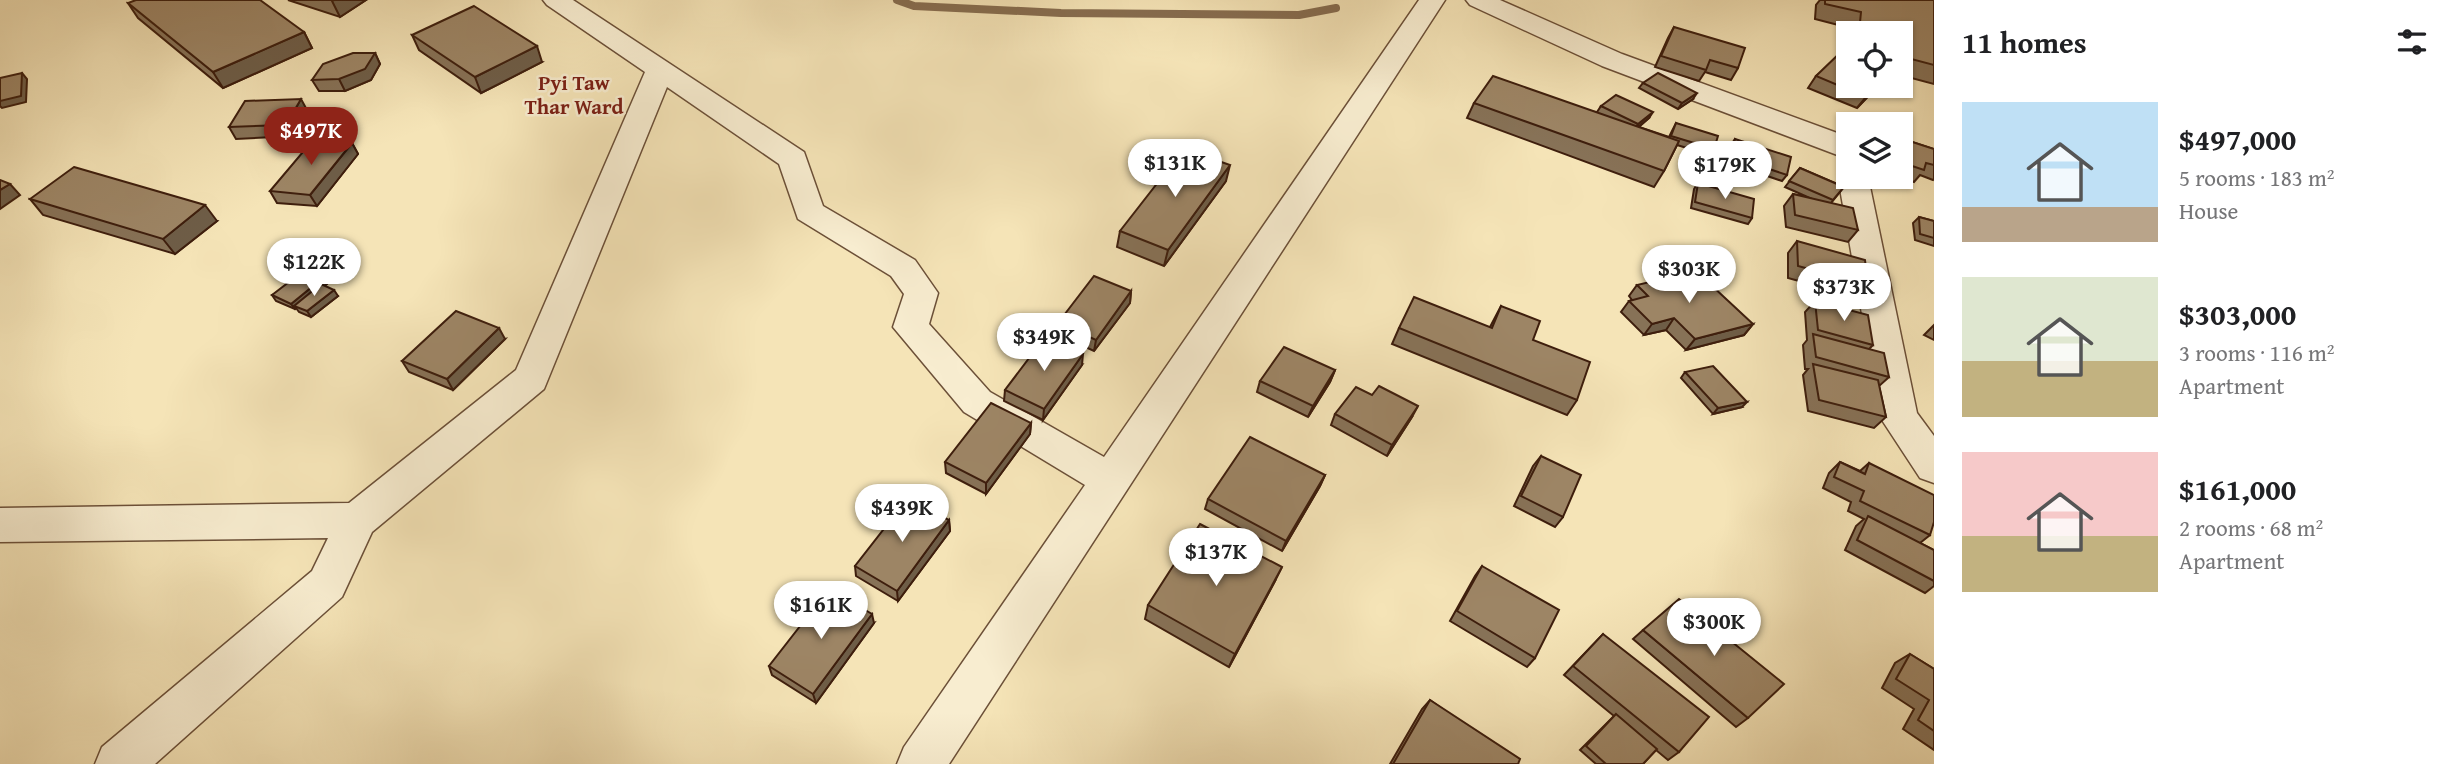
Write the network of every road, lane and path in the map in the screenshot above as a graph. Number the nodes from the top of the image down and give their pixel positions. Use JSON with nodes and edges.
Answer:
{"nodes":[{"id":1,"x":556,"y":0,"type":"edge"},
{"id":2,"x":1432,"y":0,"type":"edge"},
{"id":3,"x":1479,"y":0,"type":"edge"},
{"id":4,"x":660,"y":70,"type":"junction"},
{"id":5,"x":1836,"y":143,"type":"edge"},
{"id":6,"x":1855,"y":189,"type":"edge"},
{"id":7,"x":1934,"y":467,"type":"edge"},
{"id":8,"x":1110,"y":480,"type":"junction"},
{"id":9,"x":357,"y":520,"type":"junction"},
{"id":10,"x":0,"y":525,"type":"edge"},
{"id":11,"x":119,"y":764,"type":"edge"},
{"id":12,"x":921,"y":764,"type":"edge"}],
"edges":[{"from":1,"to":4,"type":"street"},
{"from":2,"to":8,"type":"street"},
{"from":3,"to":5,"type":"street"},
{"from":4,"to":8,"type":"street"},
{"from":4,"to":9,"type":"street"},
{"from":6,"to":7,"type":"street"},
{"from":8,"to":12,"type":"street"},
{"from":9,"to":10,"type":"street"},
{"from":9,"to":11,"type":"street"}]}
